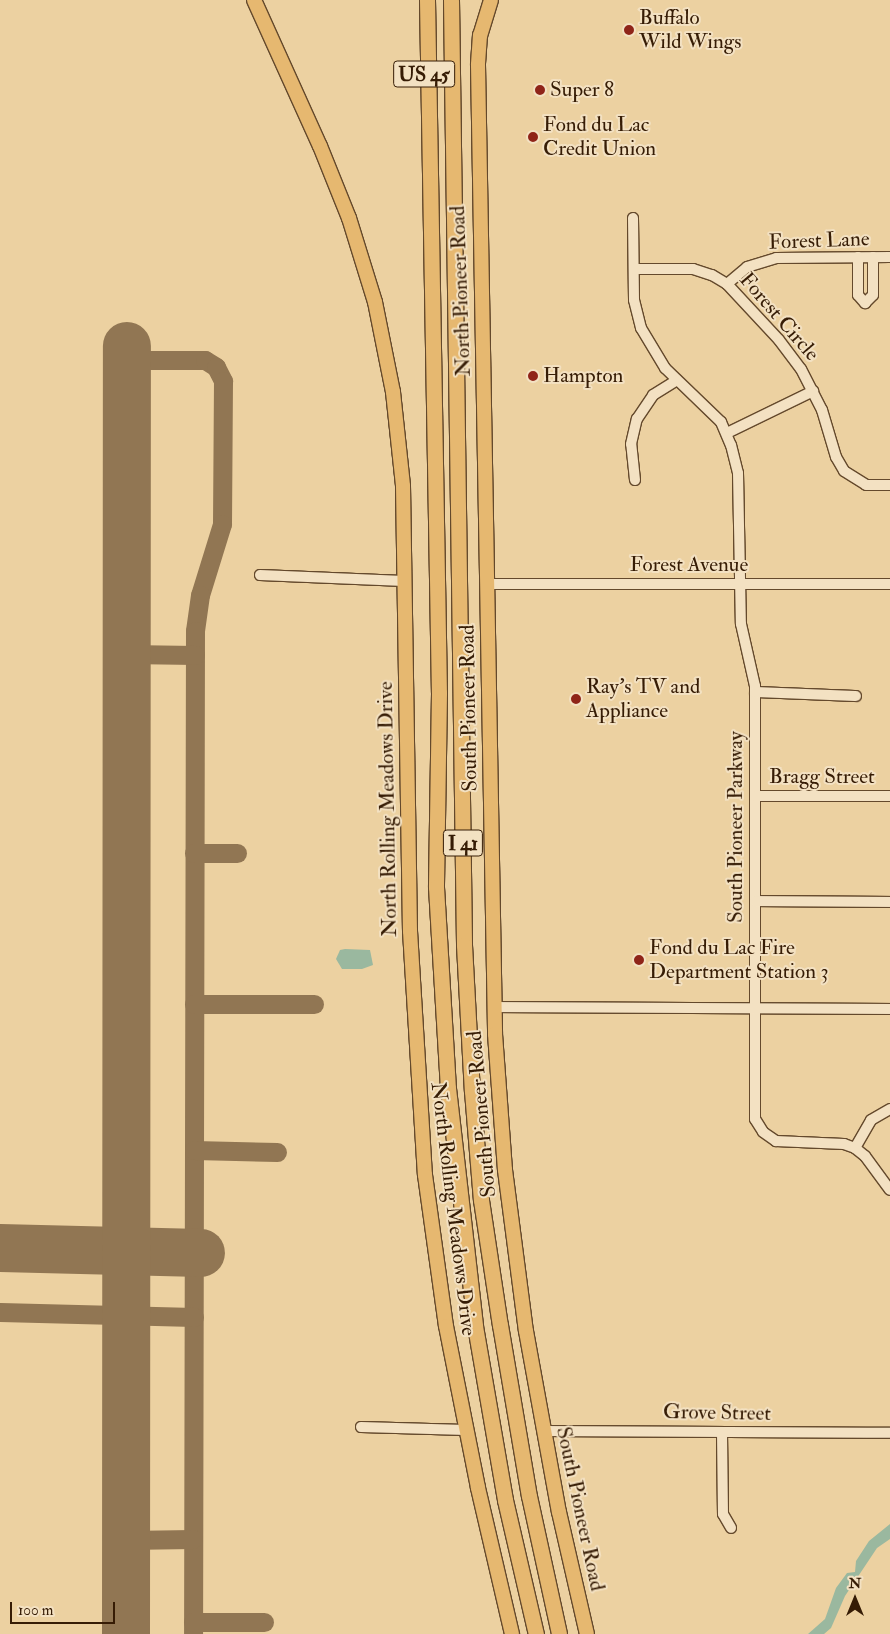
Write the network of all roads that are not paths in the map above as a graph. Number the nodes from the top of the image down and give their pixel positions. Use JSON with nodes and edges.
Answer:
{"nodes":[{"id":1,"x":254,"y":0,"type":"edge"},
{"id":2,"x":419,"y":0,"type":"edge"},
{"id":3,"x":427,"y":0,"type":"edge"},
{"id":4,"x":451,"y":0,"type":"edge"},
{"id":5,"x":462,"y":0,"type":"edge"},
{"id":6,"x":491,"y":0,"type":"edge"},
{"id":7,"x":454,"y":44,"type":"junction"},
{"id":8,"x":428,"y":147,"type":"junction"},
{"id":9,"x":633,"y":218,"type":"dead end"},
{"id":10,"x":858,"y":257,"type":"junction"},
{"id":11,"x":873,"y":257,"type":"junction"},
{"id":12,"x":890,"y":257,"type":"edge"},
{"id":13,"x":634,"y":269,"type":"junction"},
{"id":14,"x":727,"y":284,"type":"junction"},
{"id":15,"x":677,"y":380,"type":"junction"},
{"id":16,"x":813,"y":391,"type":"junction"},
{"id":17,"x":727,"y":433,"type":"junction"},
{"id":18,"x":635,"y":480,"type":"dead end"},
{"id":19,"x":890,"y":485,"type":"edge"},
{"id":20,"x":260,"y":575,"type":"dead end"},
{"id":21,"x":404,"y":581,"type":"junction"},
{"id":22,"x":488,"y":584,"type":"junction"},
{"id":23,"x":741,"y":584,"type":"junction"},
{"id":24,"x":890,"y":584,"type":"edge"},
{"id":25,"x":755,"y":692,"type":"junction"},
{"id":26,"x":856,"y":696,"type":"dead end"},
{"id":27,"x":755,"y":796,"type":"junction"},
{"id":28,"x":890,"y":796,"type":"edge"},
{"id":29,"x":755,"y":901,"type":"junction"},
{"id":30,"x":890,"y":902,"type":"edge"},
{"id":31,"x":494,"y":1007,"type":"junction"},
{"id":32,"x":754,"y":1008,"type":"junction"},
{"id":33,"x":890,"y":1009,"type":"edge"},
{"id":34,"x":890,"y":1109,"type":"edge"},
{"id":35,"x":855,"y":1148,"type":"junction"},
{"id":36,"x":890,"y":1190,"type":"edge"},
{"id":37,"x":361,"y":1427,"type":"dead end"},
{"id":38,"x":466,"y":1430,"type":"junction"},
{"id":39,"x":543,"y":1430,"type":"junction"},
{"id":40,"x":722,"y":1433,"type":"junction"},
{"id":41,"x":890,"y":1433,"type":"edge"},
{"id":42,"x":731,"y":1528,"type":"dead end"},
{"id":43,"x":512,"y":1634,"type":"edge"},
{"id":44,"x":536,"y":1634,"type":"edge"},
{"id":45,"x":558,"y":1634,"type":"edge"},
{"id":46,"x":587,"y":1634,"type":"edge"}],
"edges":[{"from":1,"to":21,"type":"main road","name":"North Rolling Meadows Drive"},
{"from":2,"to":8,"type":"highway","number":"US 45"},
{"from":3,"to":8,"type":"highway","number":"I 41"},
{"from":4,"to":7,"type":"highway","number":"I 41"},
{"from":5,"to":7,"type":"highway","number":"US 45"},
{"from":6,"to":22,"type":"main road","name":"North Pioneer Road"},
{"from":7,"to":45,"type":"highway","number":"I 41"},
{"from":8,"to":44,"type":"highway","number":"I 41"},
{"from":9,"to":13,"type":"street"},
{"from":10,"to":11,"type":"street","name":"Forest Lane"},
{"from":10,"to":11,"type":"street"},
{"from":10,"to":14,"type":"street","name":"Forest Lane"},
{"from":11,"to":12,"type":"street","name":"Forest Lane"},
{"from":13,"to":14,"type":"street","name":"Forest Circle"},
{"from":13,"to":15,"type":"street"},
{"from":14,"to":16,"type":"street","name":"Forest Circle"},
{"from":15,"to":17,"type":"street"},
{"from":15,"to":18,"type":"street"},
{"from":16,"to":17,"type":"street"},
{"from":16,"to":19,"type":"street","name":"Forest Circle"},
{"from":17,"to":23,"type":"street","name":"South Pioneer Parkway"},
{"from":20,"to":21,"type":"street"},
{"from":21,"to":38,"type":"main road","name":"North Rolling Meadows Drive"},
{"from":22,"to":23,"type":"street","name":"Forest Avenue"},
{"from":22,"to":31,"type":"main road","name":"South Pioneer Road"},
{"from":23,"to":24,"type":"street","name":"Forest Avenue"},
{"from":23,"to":25,"type":"street","name":"South Pioneer Parkway"},
{"from":25,"to":26,"type":"street"},
{"from":25,"to":27,"type":"street","name":"South Pioneer Parkway"},
{"from":27,"to":28,"type":"street","name":"Bragg Street"},
{"from":27,"to":29,"type":"street","name":"South Pioneer Parkway"},
{"from":29,"to":30,"type":"street"},
{"from":29,"to":32,"type":"street","name":"South Pioneer Parkway"},
{"from":31,"to":32,"type":"street"},
{"from":31,"to":39,"type":"main road","name":"South Pioneer Road"},
{"from":32,"to":33,"type":"street"},
{"from":32,"to":35,"type":"street","name":"South Pioneer Parkway"},
{"from":34,"to":35,"type":"street"},
{"from":35,"to":36,"type":"street"},
{"from":37,"to":38,"type":"street"},
{"from":38,"to":43,"type":"main road","name":"North Rolling Meadows Drive"},
{"from":39,"to":40,"type":"street","name":"Grove Street"},
{"from":39,"to":46,"type":"main road","name":"South Pioneer Road"},
{"from":40,"to":41,"type":"street","name":"Grove Street"},
{"from":40,"to":42,"type":"street"}]}
